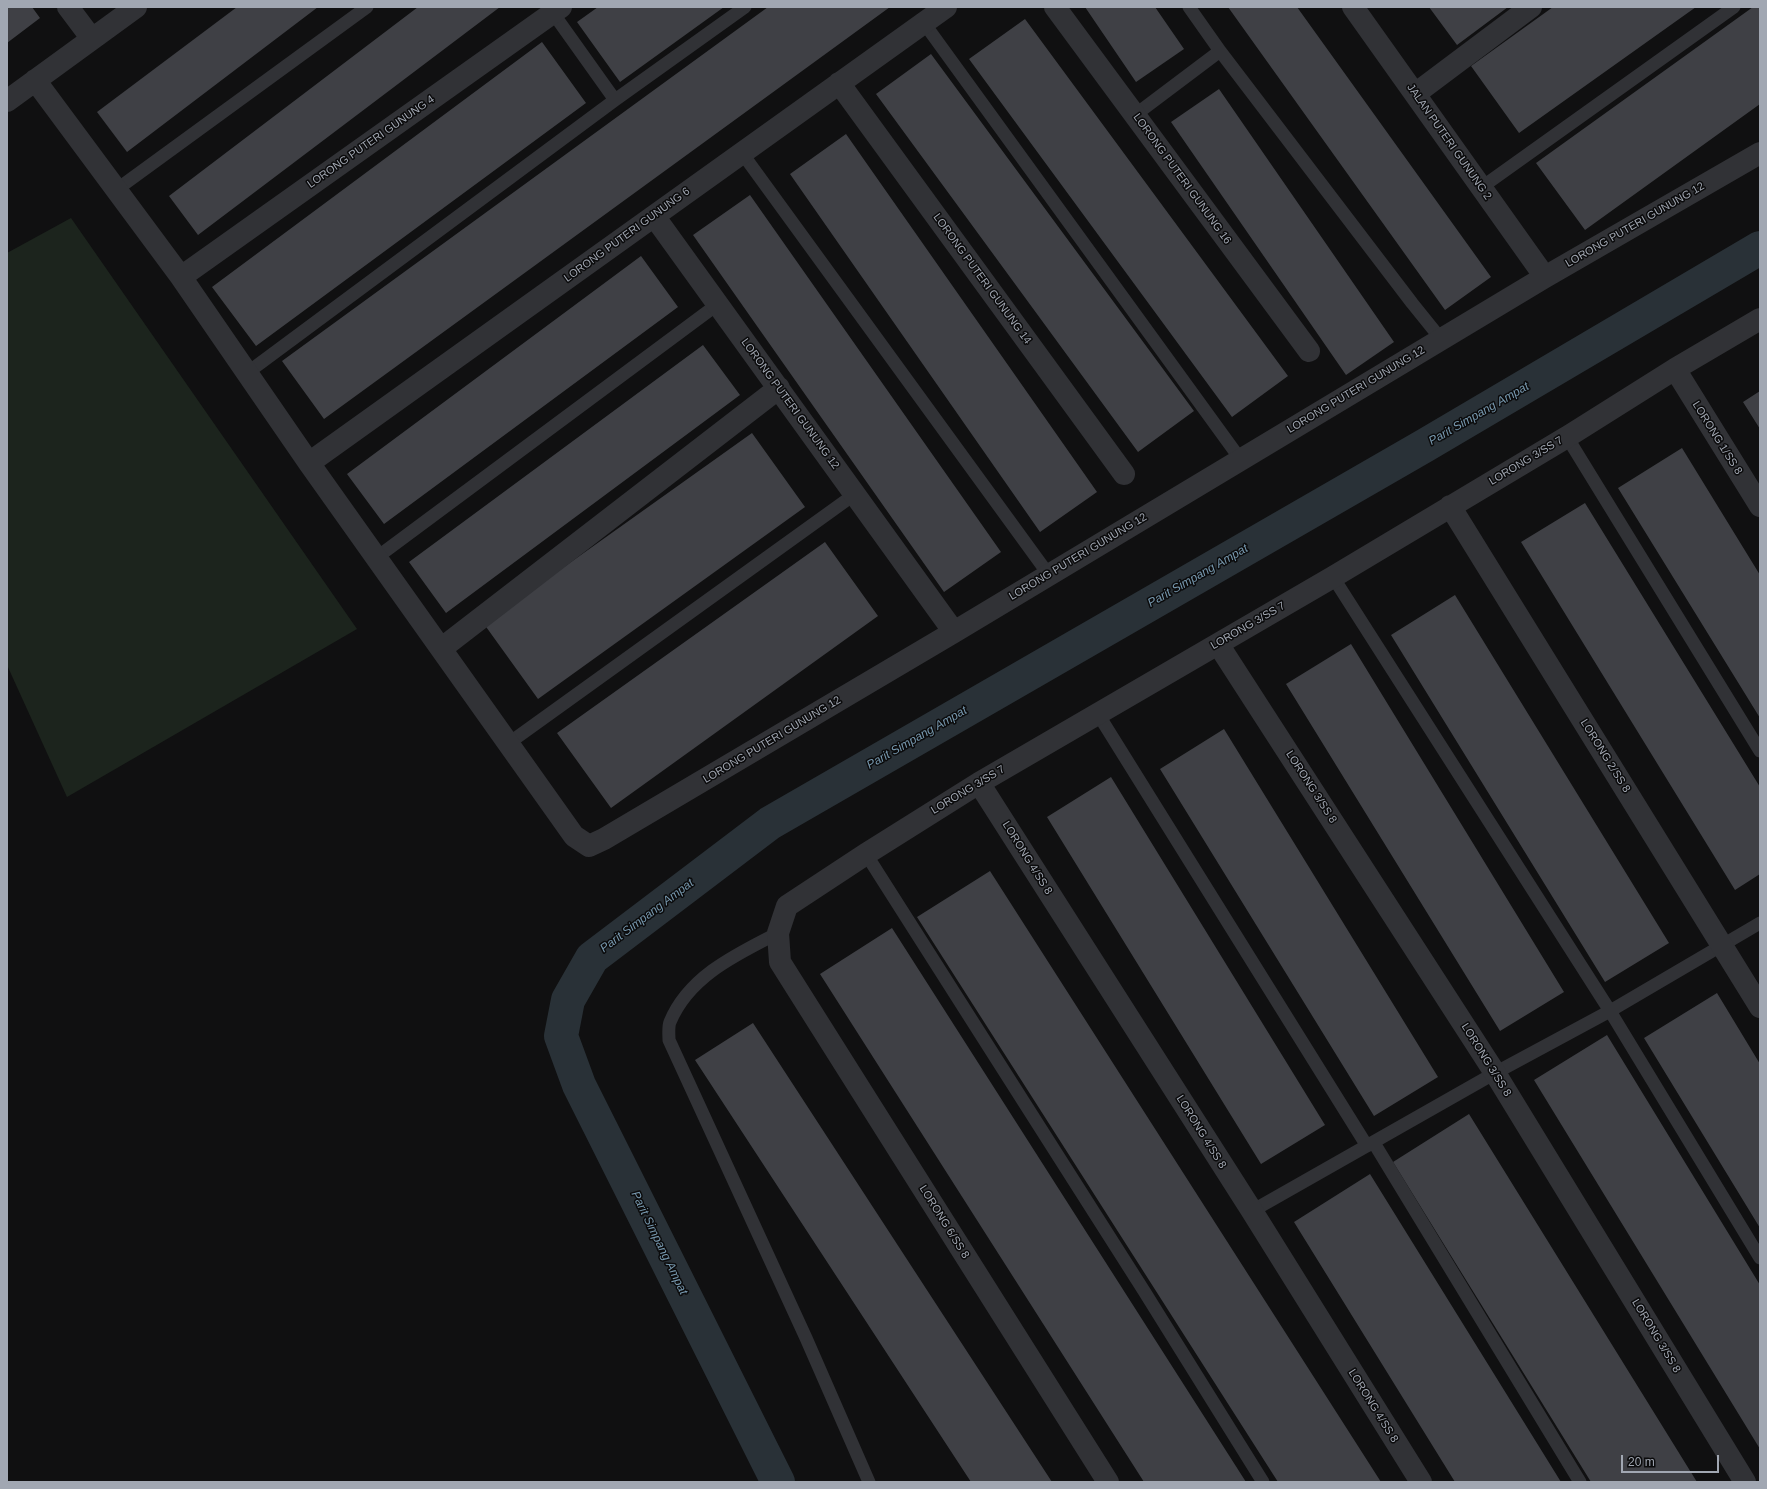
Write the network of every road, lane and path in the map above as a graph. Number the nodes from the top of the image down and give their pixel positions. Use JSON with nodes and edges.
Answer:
{"nodes":[{"id":1,"x":68,"y":7,"type":"edge"},
{"id":2,"x":136,"y":7,"type":"edge"},
{"id":3,"x":367,"y":7,"type":"edge"},
{"id":4,"x":745,"y":7,"type":"edge"},
{"id":5,"x":946,"y":7,"type":"edge"},
{"id":6,"x":1055,"y":7,"type":"edge"},
{"id":7,"x":1188,"y":7,"type":"edge"},
{"id":8,"x":1353,"y":7,"type":"edge"},
{"id":9,"x":1531,"y":7,"type":"edge"},
{"id":10,"x":1734,"y":7,"type":"edge"},
{"id":11,"x":557,"y":10,"type":"edge"},
{"id":12,"x":924,"y":23,"type":"junction"},
{"id":13,"x":92,"y":39,"type":"junction"},
{"id":14,"x":1220,"y":51,"type":"junction"},
{"id":15,"x":35,"y":80,"type":"junction"},
{"id":16,"x":839,"y":83,"type":"junction"},
{"id":17,"x":1415,"y":94,"type":"junction"},
{"id":18,"x":615,"y":100,"type":"junction"},
{"id":19,"x":7,"y":101,"type":"edge"},
{"id":20,"x":1135,"y":115,"type":"junction"},
{"id":21,"x":742,"y":153,"type":"junction"},
{"id":22,"x":1760,"y":153,"type":"edge"},
{"id":23,"x":1482,"y":187,"type":"junction"},
{"id":24,"x":116,"y":190,"type":"junction"},
{"id":25,"x":654,"y":216,"type":"junction"},
{"id":26,"x":181,"y":277,"type":"junction"},
{"id":27,"x":1545,"y":277,"type":"junction"},
{"id":28,"x":718,"y":304,"type":"junction"},
{"id":29,"x":1760,"y":319,"type":"edge"},
{"id":30,"x":1441,"y":339,"type":"junction"},
{"id":31,"x":1309,"y":351,"type":"dead end"},
{"id":32,"x":1675,"y":369,"type":"junction"},
{"id":33,"x":247,"y":373,"type":"junction"},
{"id":34,"x":779,"y":388,"type":"junction"},
{"id":35,"x":1567,"y":437,"type":"junction"},
{"id":36,"x":1241,"y":460,"type":"junction"},
{"id":37,"x":309,"y":463,"type":"junction"},
{"id":38,"x":1124,"y":474,"type":"dead end"},
{"id":39,"x":855,"y":494,"type":"junction"},
{"id":40,"x":1450,"y":506,"type":"junction"},
{"id":41,"x":1760,"y":506,"type":"edge"},
{"id":42,"x":376,"y":558,"type":"junction"},
{"id":43,"x":1048,"y":575,"type":"junction"},
{"id":44,"x":1333,"y":577,"type":"junction"},
{"id":45,"x":954,"y":632,"type":"junction"},
{"id":46,"x":1218,"y":644,"type":"junction"},
{"id":47,"x":442,"y":648,"type":"junction"},
{"id":48,"x":1098,"y":714,"type":"junction"},
{"id":49,"x":509,"y":743,"type":"junction"},
{"id":50,"x":1760,"y":752,"type":"edge"},
{"id":51,"x":979,"y":783,"type":"junction"},
{"id":52,"x":866,"y":854,"type":"junction"},
{"id":53,"x":1760,"y":923,"type":"edge"},
{"id":54,"x":778,"y":933,"type":"junction"},
{"id":55,"x":1722,"y":946,"type":"junction"},
{"id":56,"x":780,"y":962,"type":"joint"},
{"id":57,"x":1760,"y":1007,"type":"edge"},
{"id":58,"x":1610,"y":1011,"type":"junction"},
{"id":59,"x":1495,"y":1073,"type":"junction"},
{"id":60,"x":1370,"y":1144,"type":"junction"},
{"id":61,"x":1252,"y":1211,"type":"junction"},
{"id":62,"x":1760,"y":1258,"type":"edge"},
{"id":63,"x":869,"y":1482,"type":"edge"},
{"id":64,"x":1108,"y":1482,"type":"edge"},
{"id":65,"x":1262,"y":1482,"type":"edge"},
{"id":66,"x":1421,"y":1482,"type":"edge"},
{"id":67,"x":1580,"y":1482,"type":"edge"},
{"id":68,"x":1745,"y":1482,"type":"edge"}],
"edges":[{"from":1,"to":13,"type":"street"},
{"from":2,"to":13,"type":"street"},
{"from":3,"to":24,"type":"lane"},
{"from":4,"to":18,"type":"lane"},
{"from":5,"to":12,"type":"street","name":"LORONG PUTERI GUNUNG 6"},
{"from":6,"to":20,"type":"street","name":"LORONG PUTERI GUNUNG 16"},
{"from":7,"to":14,"type":"lane"},
{"from":8,"to":17,"type":"street","name":"JALAN PUTERI GUNUNG 2"},
{"from":9,"to":17,"type":"street"},
{"from":10,"to":23,"type":"lane"},
{"from":11,"to":18,"type":"lane"},
{"from":11,"to":26,"type":"street","name":"LORONG PUTERI GUNUNG 4"},
{"from":12,"to":16,"type":"street","name":"LORONG PUTERI GUNUNG 6"},
{"from":12,"to":36,"type":"lane"},
{"from":13,"to":15,"type":"street"},
{"from":14,"to":20,"type":"lane"},
{"from":14,"to":30,"type":"lane"},
{"from":15,"to":19,"type":"street"},
{"from":15,"to":24,"type":"street"},
{"from":16,"to":21,"type":"street","name":"LORONG PUTERI GUNUNG 6"},
{"from":16,"to":38,"type":"street","name":"LORONG PUTERI GUNUNG 14"},
{"from":17,"to":23,"type":"street","name":"JALAN PUTERI GUNUNG 2"},
{"from":18,"to":33,"type":"lane"},
{"from":20,"to":31,"type":"street","name":"LORONG PUTERI GUNUNG 16"},
{"from":21,"to":25,"type":"street","name":"LORONG PUTERI GUNUNG 6"},
{"from":21,"to":43,"type":"lane"},
{"from":22,"to":27,"type":"street","name":"LORONG PUTERI GUNUNG 12"},
{"from":23,"to":27,"type":"street","name":"JALAN PUTERI GUNUNG 2"},
{"from":24,"to":26,"type":"street"},
{"from":25,"to":28,"type":"street","name":"LORONG PUTERI GUNUNG 12"},
{"from":25,"to":37,"type":"street","name":"LORONG PUTERI GUNUNG 6"},
{"from":26,"to":33,"type":"street"},
{"from":27,"to":30,"type":"street","name":"LORONG PUTERI GUNUNG 12"},
{"from":28,"to":34,"type":"street","name":"LORONG PUTERI GUNUNG 12"},
{"from":28,"to":42,"type":"lane"},
{"from":29,"to":32,"type":"street","name":"LORONG 3/SS 7"},
{"from":30,"to":36,"type":"street","name":"LORONG PUTERI GUNUNG 12"},
{"from":32,"to":35,"type":"street","name":"LORONG 3/SS 7"},
{"from":32,"to":41,"type":"street","name":"LORONG 1/SS 8"},
{"from":33,"to":37,"type":"street"},
{"from":34,"to":39,"type":"street","name":"LORONG PUTERI GUNUNG 12"},
{"from":34,"to":47,"type":"street"},
{"from":35,"to":40,"type":"street","name":"LORONG 3/SS 7"},
{"from":35,"to":50,"type":"lane"},
{"from":36,"to":43,"type":"street","name":"LORONG PUTERI GUNUNG 12"},
{"from":37,"to":42,"type":"street"},
{"from":39,"to":45,"type":"street","name":"LORONG PUTERI GUNUNG 12"},
{"from":39,"to":49,"type":"lane"},
{"from":40,"to":44,"type":"street","name":"LORONG 3/SS 7"},
{"from":40,"to":55,"type":"street","name":"LORONG 2/SS 8"},
{"from":42,"to":47,"type":"street"},
{"from":43,"to":45,"type":"street","name":"LORONG PUTERI GUNUNG 12"},
{"from":44,"to":46,"type":"street","name":"LORONG 3/SS 7"},
{"from":44,"to":58,"type":"lane"},
{"from":45,"to":49,"type":"street","name":"LORONG PUTERI GUNUNG 12"},
{"from":46,"to":48,"type":"street","name":"LORONG 3/SS 7"},
{"from":46,"to":59,"type":"street","name":"LORONG 3/SS 8"},
{"from":47,"to":49,"type":"street"},
{"from":48,"to":51,"type":"street","name":"LORONG 3/SS 7"},
{"from":48,"to":60,"type":"lane"},
{"from":51,"to":52,"type":"street","name":"LORONG 3/SS 7"},
{"from":51,"to":61,"type":"street","name":"LORONG 4/SS 8"},
{"from":52,"to":54,"type":"street","name":"LORONG 3/SS 7"},
{"from":52,"to":65,"type":"lane"},
{"from":53,"to":55,"type":"lane"},
{"from":54,"to":56,"type":"street","name":"LORONG 3/SS 7"},
{"from":54,"to":63,"type":"lane"},
{"from":55,"to":57,"type":"street","name":"LORONG 2/SS 8"},
{"from":55,"to":58,"type":"lane"},
{"from":56,"to":64,"type":"street","name":"LORONG 6/SS 8"},
{"from":58,"to":59,"type":"lane"},
{"from":58,"to":62,"type":"lane"},
{"from":59,"to":60,"type":"lane"},
{"from":59,"to":68,"type":"street","name":"LORONG 3/SS 8"},
{"from":60,"to":61,"type":"lane"},
{"from":60,"to":67,"type":"lane"},
{"from":61,"to":66,"type":"street","name":"LORONG 4/SS 8"}]}
